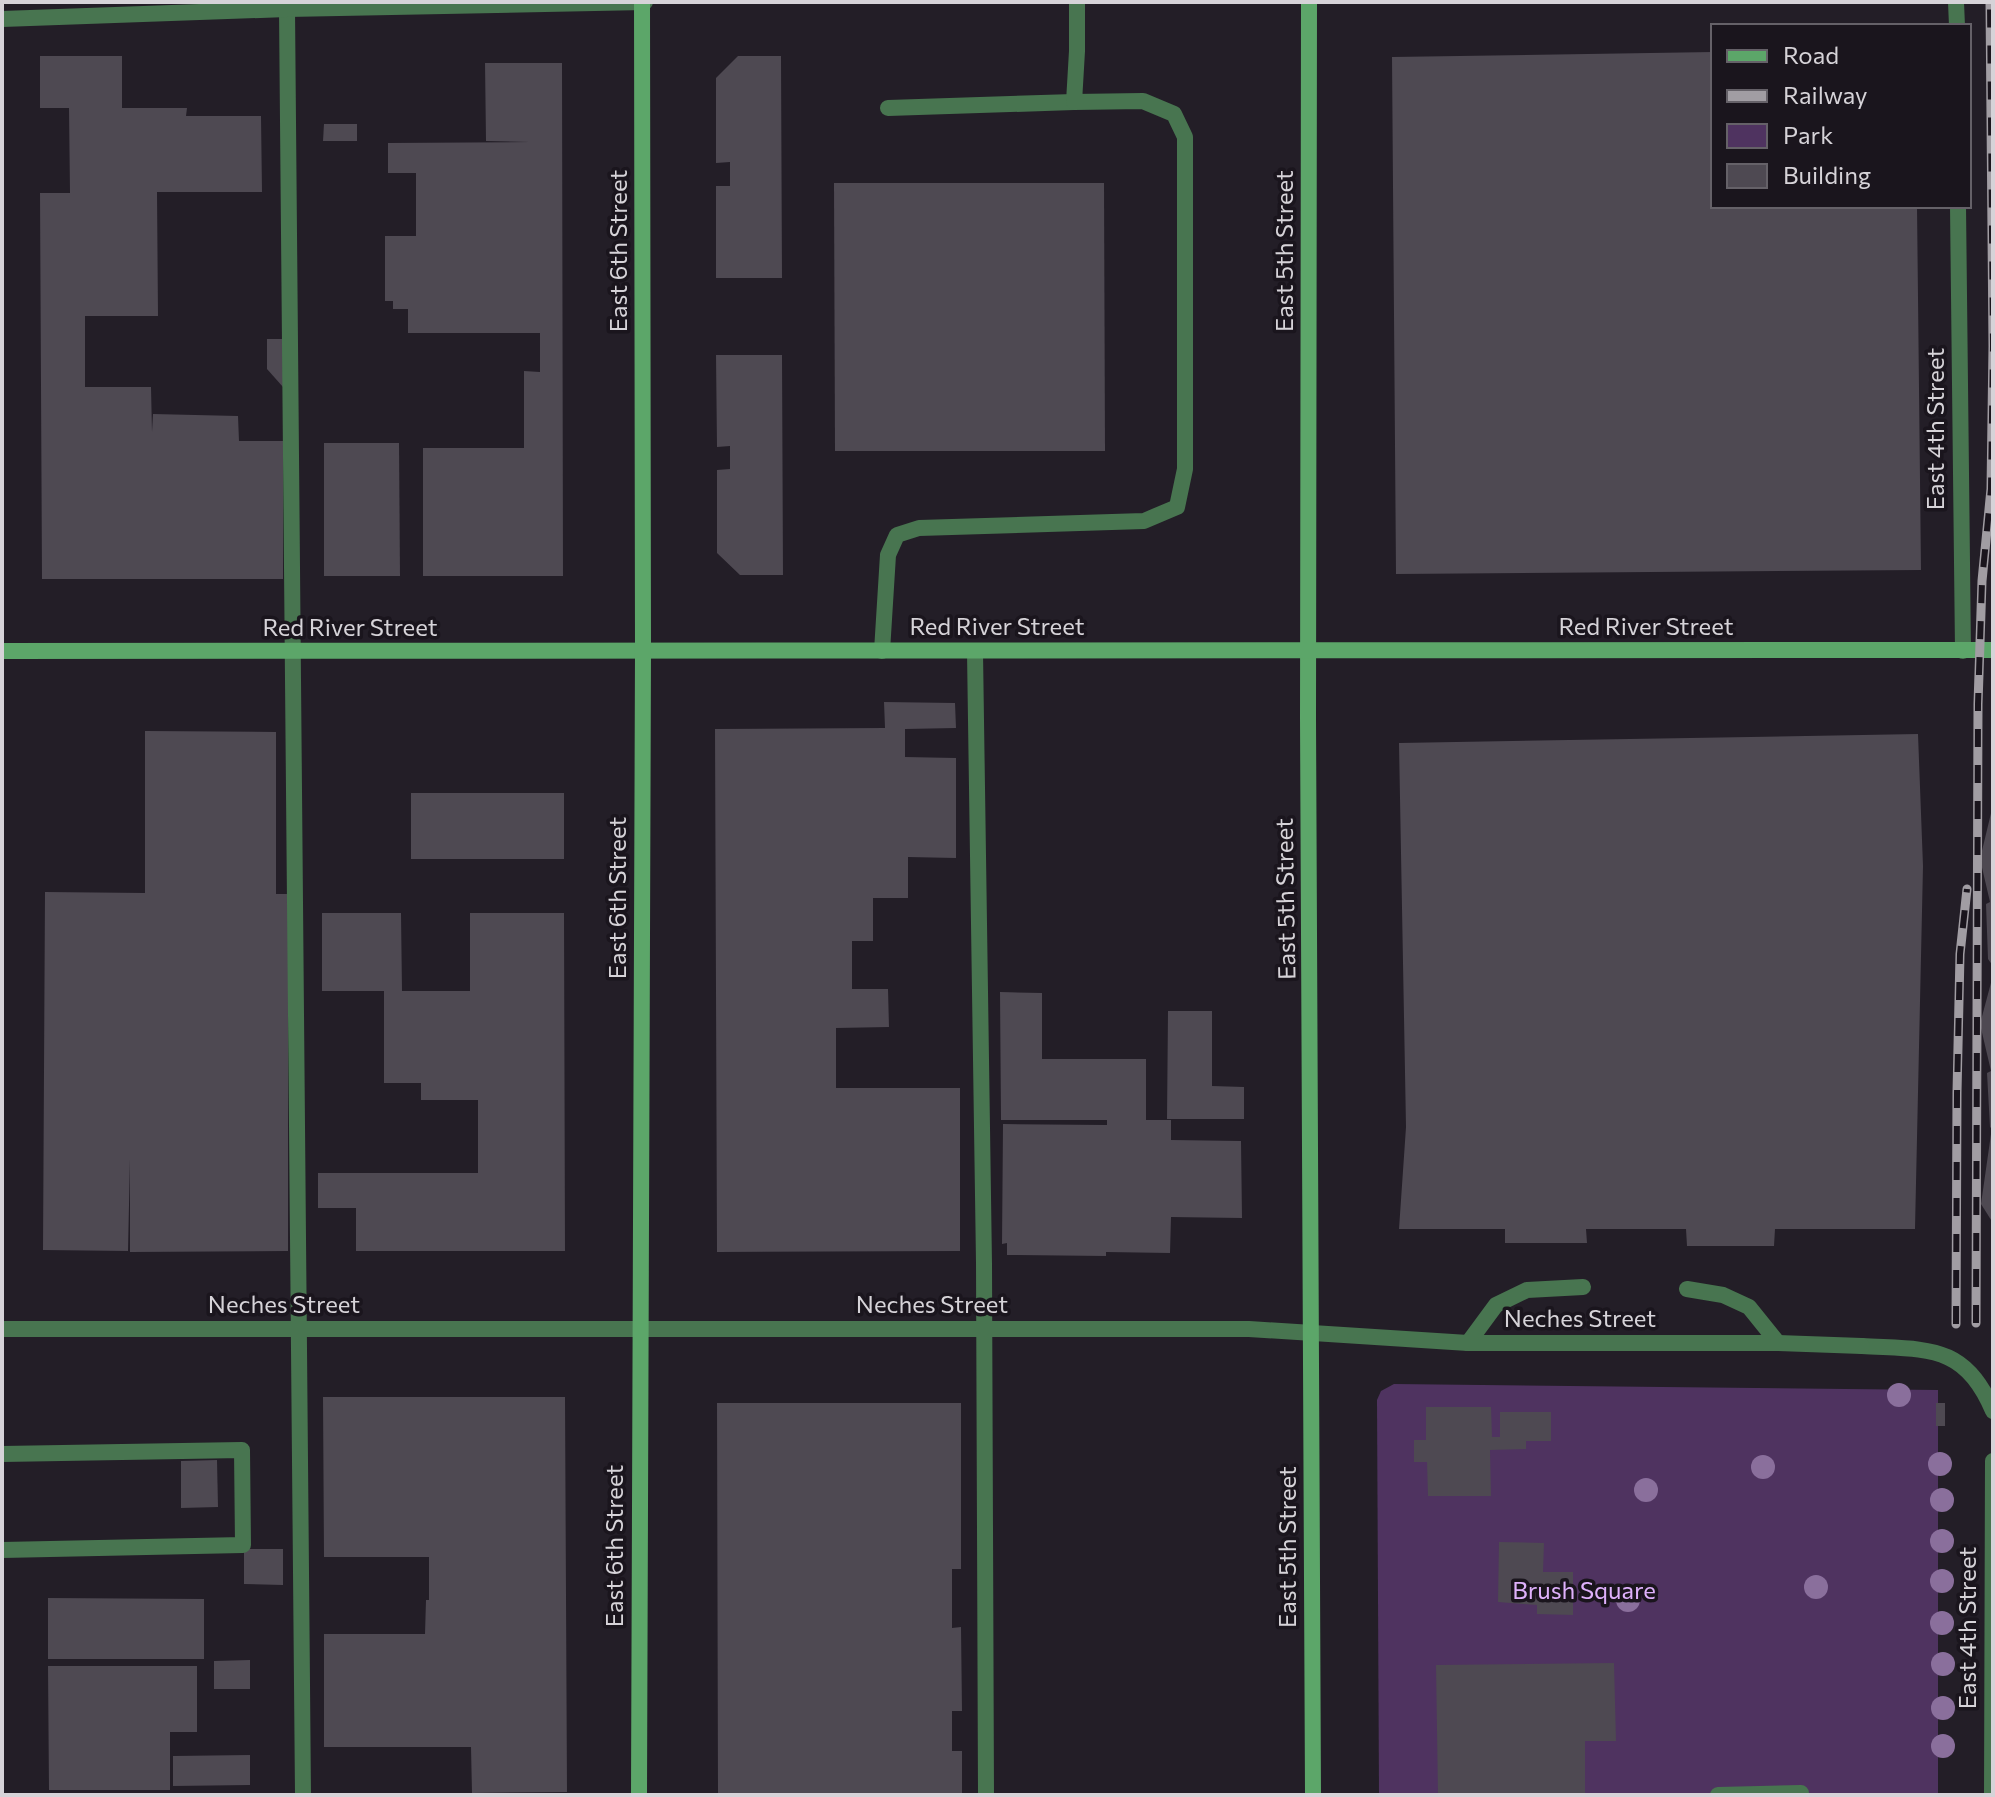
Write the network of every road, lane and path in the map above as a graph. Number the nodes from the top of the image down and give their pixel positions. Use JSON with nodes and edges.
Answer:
{"nodes":[{"id":1,"x":1077,"y":2,"type":"edge"},
{"id":2,"x":1309,"y":2,"type":"edge"},
{"id":3,"x":1956,"y":2,"type":"edge"},
{"id":4,"x":643,"y":3,"type":"edge"},
{"id":5,"x":287,"y":9,"type":"junction"},
{"id":6,"x":2,"y":19,"type":"edge"},
{"id":7,"x":1957,"y":24,"type":"edge"},
{"id":8,"x":1074,"y":102,"type":"junction"},
{"id":9,"x":888,"y":108,"type":"dead end"},
{"id":10,"x":1958,"y":208,"type":"edge"},
{"id":11,"x":1993,"y":650,"type":"edge"},
{"id":12,"x":2,"y":651,"type":"edge"},
{"id":13,"x":882,"y":651,"type":"junction"},
{"id":14,"x":1963,"y":651,"type":"junction"},
{"id":15,"x":294,"y":652,"type":"junction"},
{"id":16,"x":643,"y":652,"type":"junction"},
{"id":17,"x":975,"y":652,"type":"junction"},
{"id":18,"x":1310,"y":652,"type":"junction"},
{"id":19,"x":1583,"y":1287,"type":"dead end"},
{"id":20,"x":1687,"y":1289,"type":"dead end"},
{"id":21,"x":2,"y":1329,"type":"edge"},
{"id":22,"x":299,"y":1329,"type":"junction"},
{"id":23,"x":640,"y":1329,"type":"junction"},
{"id":24,"x":984,"y":1329,"type":"junction"},
{"id":25,"x":1312,"y":1332,"type":"junction"},
{"id":26,"x":1468,"y":1343,"type":"junction"},
{"id":27,"x":1778,"y":1343,"type":"junction"},
{"id":28,"x":1993,"y":1411,"type":"edge"},
{"id":29,"x":2,"y":1454,"type":"edge"},
{"id":30,"x":1993,"y":1461,"type":"edge"},
{"id":31,"x":2,"y":1550,"type":"edge"},
{"id":32,"x":1801,"y":1793,"type":"dead end"},
{"id":33,"x":303,"y":1795,"type":"edge"},
{"id":34,"x":639,"y":1795,"type":"edge"},
{"id":35,"x":986,"y":1795,"type":"edge"},
{"id":36,"x":1313,"y":1795,"type":"edge"},
{"id":37,"x":1718,"y":1795,"type":"edge"},
{"id":38,"x":1992,"y":1795,"type":"edge"}],
"edges":[{"from":1,"to":8,"type":"street"},
{"from":2,"to":18,"type":"main road","name":"East 5th Street"},
{"from":3,"to":7,"type":"street"},
{"from":4,"to":5,"type":"street"},
{"from":4,"to":16,"type":"main road","name":"East 6th Street"},
{"from":5,"to":6,"type":"street"},
{"from":5,"to":15,"type":"street"},
{"from":8,"to":9,"type":"street"},
{"from":8,"to":13,"type":"street"},
{"from":10,"to":14,"type":"street","name":"East 4th Street"},
{"from":11,"to":14,"type":"main road","name":"Red River Street"},
{"from":12,"to":15,"type":"main road","name":"Red River Street"},
{"from":13,"to":16,"type":"main road","name":"Red River Street"},
{"from":13,"to":17,"type":"main road","name":"Red River Street"},
{"from":14,"to":18,"type":"main road","name":"Red River Street"},
{"from":15,"to":16,"type":"main road","name":"Red River Street"},
{"from":15,"to":22,"type":"street"},
{"from":16,"to":23,"type":"main road","name":"East 6th Street"},
{"from":17,"to":18,"type":"main road","name":"Red River Street"},
{"from":17,"to":24,"type":"street"},
{"from":18,"to":25,"type":"main road","name":"East 5th Street"},
{"from":19,"to":26,"type":"street"},
{"from":20,"to":27,"type":"street"},
{"from":21,"to":22,"type":"street","name":"Neches Street"},
{"from":22,"to":23,"type":"street","name":"Neches Street"},
{"from":22,"to":33,"type":"street"},
{"from":23,"to":24,"type":"street","name":"Neches Street"},
{"from":23,"to":34,"type":"main road","name":"East 6th Street"},
{"from":24,"to":25,"type":"street","name":"Neches Street"},
{"from":24,"to":35,"type":"street"},
{"from":25,"to":26,"type":"street","name":"Neches Street"},
{"from":25,"to":36,"type":"main road","name":"East 5th Street"},
{"from":26,"to":27,"type":"street","name":"Neches Street"},
{"from":27,"to":28,"type":"street","name":"Neches Street"},
{"from":29,"to":31,"type":"street"},
{"from":30,"to":38,"type":"street","name":"East 4th Street"},
{"from":32,"to":37,"type":"street"}]}
